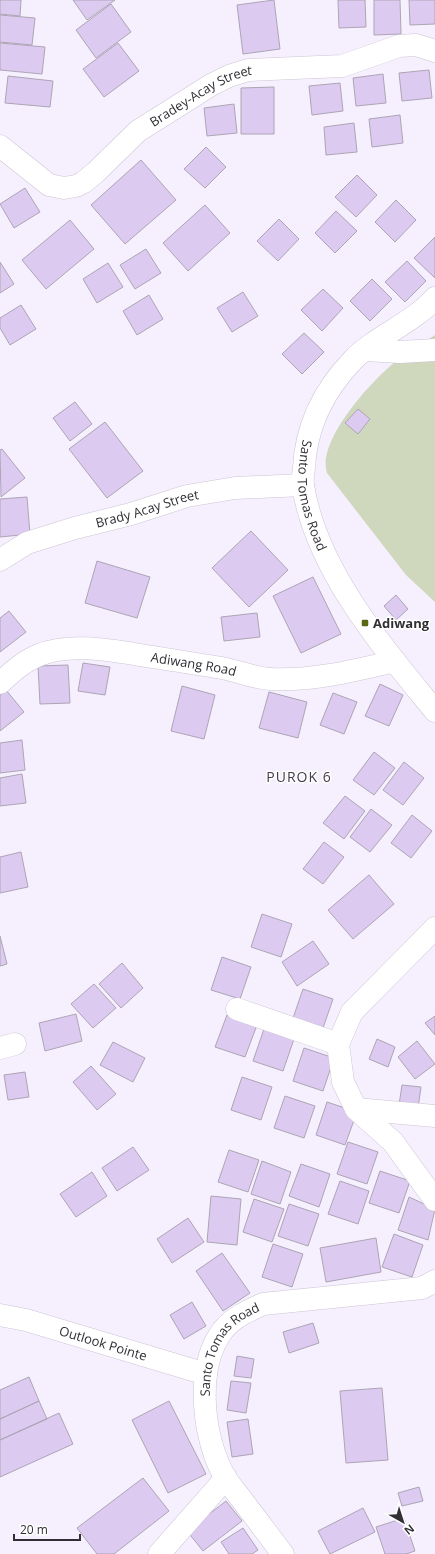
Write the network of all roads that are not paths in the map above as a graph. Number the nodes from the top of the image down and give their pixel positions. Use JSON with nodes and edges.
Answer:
{"nodes":[{"id":1,"x":435,"y":51,"type":"edge"},
{"id":2,"x":0,"y":146,"type":"edge"},
{"id":3,"x":435,"y":298,"type":"edge"},
{"id":4,"x":365,"y":350,"type":"junction"},
{"id":5,"x":435,"y":350,"type":"edge"},
{"id":6,"x":303,"y":485,"type":"junction"},
{"id":7,"x":0,"y":560,"type":"edge"},
{"id":8,"x":395,"y":661,"type":"junction"},
{"id":9,"x":0,"y":683,"type":"edge"},
{"id":10,"x":435,"y":711,"type":"edge"},
{"id":11,"x":435,"y":928,"type":"edge"},
{"id":12,"x":237,"y":1009,"type":"dead end"},
{"id":13,"x":338,"y":1044,"type":"junction"},
{"id":14,"x":356,"y":1109,"type":"junction"},
{"id":15,"x":435,"y":1116,"type":"edge"},
{"id":16,"x":435,"y":1200,"type":"edge"},
{"id":17,"x":435,"y":1281,"type":"edge"},
{"id":18,"x":0,"y":1315,"type":"edge"},
{"id":19,"x":206,"y":1374,"type":"junction"},
{"id":20,"x":226,"y":1478,"type":"junction"},
{"id":21,"x":159,"y":1554,"type":"edge"},
{"id":22,"x":283,"y":1554,"type":"edge"}],
"edges":[{"from":1,"to":2,"type":"street","name":"Bradey-Acay Street"},
{"from":3,"to":4,"type":"street","name":"Santo Tomas Road"},
{"from":4,"to":5,"type":"street"},
{"from":4,"to":6,"type":"street","name":"Santo Tomas Road"},
{"from":6,"to":7,"type":"street","name":"Brady Acay Street"},
{"from":6,"to":8,"type":"street","name":"Santo Tomas Road"},
{"from":8,"to":9,"type":"street","name":"Adiwang Road"},
{"from":8,"to":10,"type":"street","name":"Santo Tomas Road"},
{"from":11,"to":13,"type":"street"},
{"from":12,"to":13,"type":"street"},
{"from":13,"to":14,"type":"street"},
{"from":14,"to":15,"type":"street"},
{"from":14,"to":16,"type":"street"},
{"from":17,"to":19,"type":"street","name":"Santo Tomas Road"},
{"from":18,"to":19,"type":"street","name":"Outlook Pointe"},
{"from":19,"to":20,"type":"street","name":"Santo Tomas Road"},
{"from":20,"to":21,"type":"street"},
{"from":20,"to":22,"type":"street","name":"Santo Tomas Road"}]}
